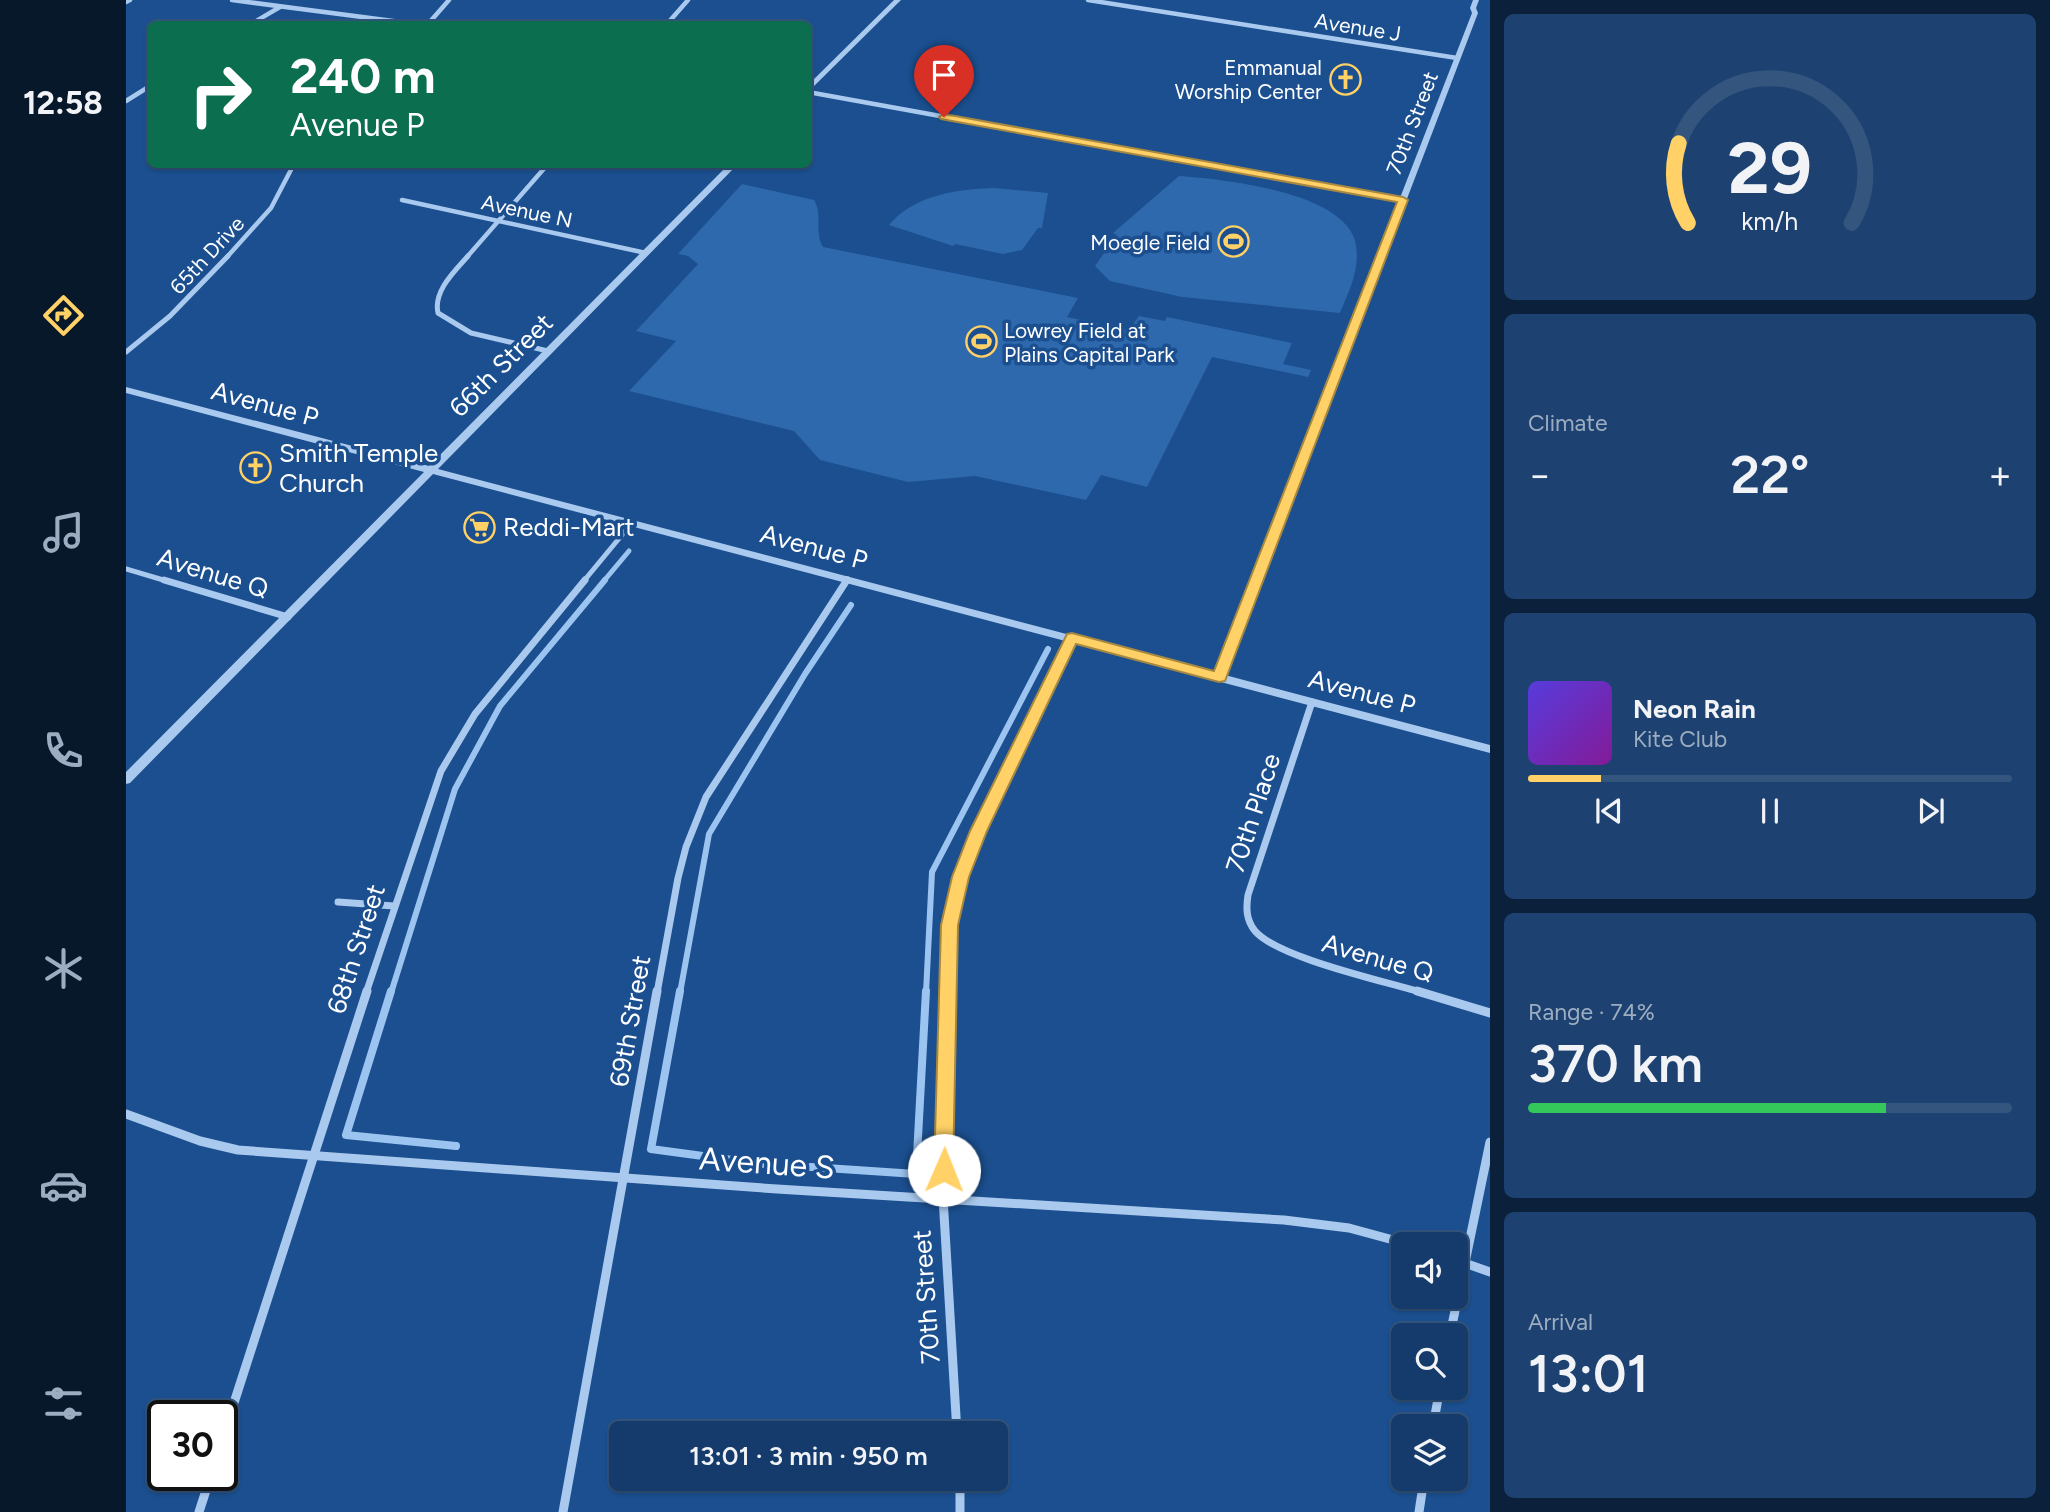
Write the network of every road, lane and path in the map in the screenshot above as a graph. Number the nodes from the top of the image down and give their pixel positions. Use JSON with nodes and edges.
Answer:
{"nodes":[{"id":1,"x":232,"y":0,"type":"edge"},
{"id":2,"x":449,"y":0,"type":"edge"},
{"id":3,"x":688,"y":0,"type":"edge"},
{"id":4,"x":898,"y":0,"type":"edge"},
{"id":5,"x":1088,"y":0,"type":"edge"},
{"id":6,"x":1476,"y":0,"type":"edge"},
{"id":7,"x":280,"y":7,"type":"junction"},
{"id":8,"x":1480,"y":12,"type":"joint"},
{"id":9,"x":256,"y":21,"type":"edge"},
{"id":10,"x":392,"y":21,"type":"edge"},
{"id":11,"x":431,"y":21,"type":"edge"},
{"id":12,"x":670,"y":21,"type":"edge"},
{"id":13,"x":1457,"y":58,"type":"junction"},
{"id":14,"x":812,"y":87,"type":"edge"},
{"id":15,"x":147,"y":88,"type":"edge"},
{"id":16,"x":812,"y":92,"type":"edge"},
{"id":17,"x":126,"y":101,"type":"edge"},
{"id":18,"x":292,"y":168,"type":"edge"},
{"id":19,"x":545,"y":168,"type":"edge"},
{"id":20,"x":730,"y":168,"type":"edge"},
{"id":21,"x":402,"y":200,"type":"dead end"},
{"id":22,"x":1403,"y":200,"type":"junction"},
{"id":23,"x":499,"y":221,"type":"junction"},
{"id":24,"x":646,"y":253,"type":"junction"},
{"id":25,"x":548,"y":351,"type":"junction"},
{"id":26,"x":126,"y":352,"type":"edge"},
{"id":27,"x":126,"y":390,"type":"edge"},
{"id":28,"x":429,"y":470,"type":"junction"},
{"id":29,"x":631,"y":524,"type":"junction"},
{"id":30,"x":126,"y":569,"type":"edge"},
{"id":31,"x":848,"y":579,"type":"junction"},
{"id":32,"x":288,"y":617,"type":"junction"},
{"id":33,"x":1072,"y":638,"type":"junction"},
{"id":34,"x":1219,"y":677,"type":"junction"},
{"id":35,"x":1312,"y":702,"type":"junction"},
{"id":36,"x":1490,"y":749,"type":"edge"},
{"id":37,"x":126,"y":780,"type":"edge"},
{"id":38,"x":338,"y":902,"type":"dead end"},
{"id":39,"x":394,"y":906,"type":"junction"},
{"id":40,"x":1258,"y":937,"type":"joint"},
{"id":41,"x":1490,"y":1013,"type":"edge"},
{"id":42,"x":126,"y":1114,"type":"edge"},
{"id":43,"x":1490,"y":1142,"type":"edge"},
{"id":44,"x":315,"y":1156,"type":"junction"},
{"id":45,"x":624,"y":1177,"type":"junction"},
{"id":46,"x":943,"y":1198,"type":"junction"},
{"id":47,"x":1468,"y":1232,"type":"edge"},
{"id":48,"x":1391,"y":1239,"type":"edge"},
{"id":49,"x":1468,"y":1265,"type":"edge"},
{"id":50,"x":1490,"y":1272,"type":"edge"},
{"id":51,"x":235,"y":1400,"type":"edge"},
{"id":52,"x":956,"y":1421,"type":"edge"},
{"id":53,"x":206,"y":1491,"type":"edge"},
{"id":54,"x":960,"y":1491,"type":"edge"},
{"id":55,"x":1422,"y":1491,"type":"edge"},
{"id":56,"x":199,"y":1512,"type":"edge"},
{"id":57,"x":563,"y":1512,"type":"edge"},
{"id":58,"x":960,"y":1512,"type":"edge"},
{"id":59,"x":1419,"y":1512,"type":"edge"}],
"edges":[{"from":1,"to":7,"type":"street"},
{"from":2,"to":11,"type":"street"},
{"from":3,"to":12,"type":"street"},
{"from":4,"to":14,"type":"street"},
{"from":5,"to":13,"type":"street","name":"Avenue J"},
{"from":6,"to":8,"type":"street"},
{"from":7,"to":9,"type":"street"},
{"from":7,"to":10,"type":"street"},
{"from":8,"to":13,"type":"street","name":"70th Street"},
{"from":13,"to":22,"type":"street","name":"70th Street"},
{"from":15,"to":17,"type":"street"},
{"from":16,"to":22,"type":"street"},
{"from":18,"to":26,"type":"street","name":"65th Drive"},
{"from":19,"to":23,"type":"street"},
{"from":20,"to":24,"type":"street","name":"66th Street"},
{"from":21,"to":23,"type":"street","name":"Avenue N"},
{"from":22,"to":34,"type":"street","name":"70th Street"},
{"from":23,"to":24,"type":"street","name":"Avenue N"},
{"from":23,"to":25,"type":"street"},
{"from":24,"to":25,"type":"street","name":"66th Street"},
{"from":25,"to":28,"type":"street","name":"66th Street"},
{"from":27,"to":28,"type":"street","name":"Avenue P"},
{"from":28,"to":29,"type":"street","name":"Avenue P"},
{"from":28,"to":32,"type":"street","name":"66th Street"},
{"from":29,"to":31,"type":"street","name":"Avenue P"},
{"from":29,"to":39,"type":"street","name":"68th Street"},
{"from":30,"to":32,"type":"street","name":"Avenue Q"},
{"from":31,"to":33,"type":"street","name":"Avenue P"},
{"from":31,"to":45,"type":"street","name":"69th Street"},
{"from":32,"to":37,"type":"street","name":"66th Street"},
{"from":33,"to":34,"type":"street","name":"Avenue P"},
{"from":33,"to":46,"type":"street","name":"70th Street"},
{"from":34,"to":35,"type":"street","name":"Avenue P"},
{"from":35,"to":36,"type":"street","name":"Avenue P"},
{"from":35,"to":40,"type":"street","name":"70th Place"},
{"from":38,"to":39,"type":"street"},
{"from":39,"to":44,"type":"street","name":"68th Street"},
{"from":40,"to":41,"type":"street","name":"Avenue Q"},
{"from":42,"to":44,"type":"street","name":"Avenue S"},
{"from":43,"to":47,"type":"street"},
{"from":44,"to":45,"type":"street","name":"Avenue S"},
{"from":44,"to":51,"type":"street","name":"68th Street"},
{"from":45,"to":46,"type":"street","name":"Avenue S"},
{"from":45,"to":57,"type":"street","name":"69th Street"},
{"from":46,"to":48,"type":"street","name":"Avenue S"},
{"from":46,"to":52,"type":"street","name":"70th Street"},
{"from":49,"to":50,"type":"street"},
{"from":53,"to":56,"type":"street"},
{"from":54,"to":58,"type":"street"},
{"from":55,"to":59,"type":"street"}]}
